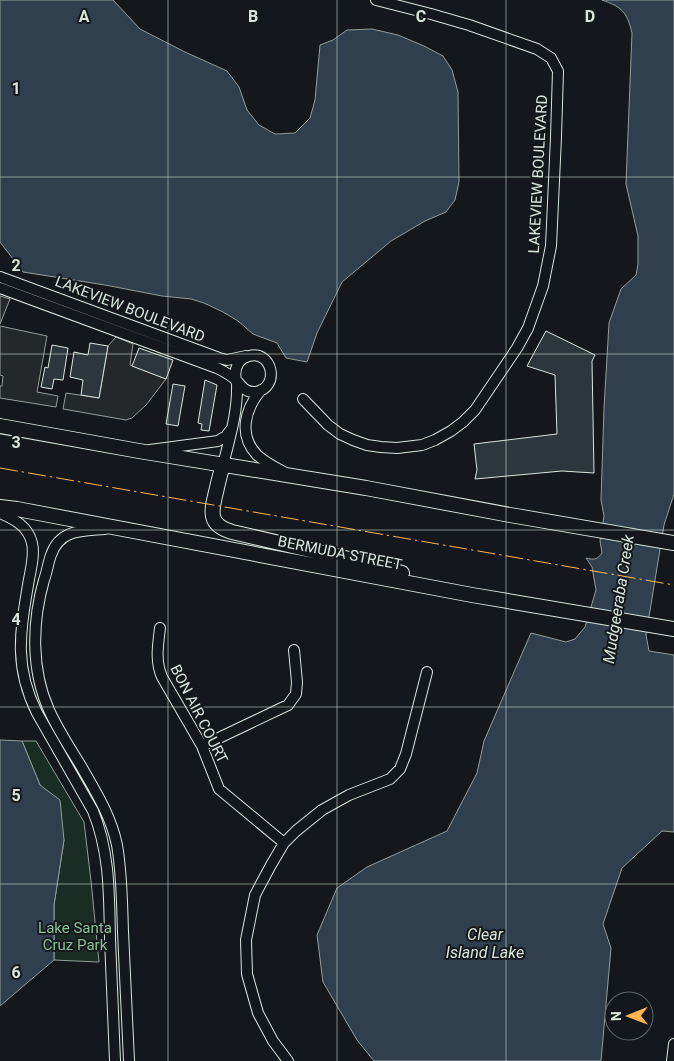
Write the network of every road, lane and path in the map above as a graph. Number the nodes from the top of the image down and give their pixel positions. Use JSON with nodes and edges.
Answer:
{"nodes":[{"id":1,"x":376,"y":0,"type":"edge"},
{"id":2,"x":0,"y":277,"type":"edge"},
{"id":3,"x":0,"y":288,"type":"edge"},
{"id":4,"x":20,"y":290,"type":"junction"},
{"id":5,"x":125,"y":329,"type":"junction"},
{"id":6,"x":201,"y":352,"type":"junction"},
{"id":7,"x":250,"y":356,"type":"junction"},
{"id":8,"x":188,"y":358,"type":"junction"},
{"id":9,"x":237,"y":382,"type":"junction"},
{"id":10,"x":261,"y":390,"type":"junction"},
{"id":11,"x":303,"y":399,"type":"dead end"},
{"id":12,"x":0,"y":426,"type":"edge"},
{"id":13,"x":232,"y":428,"type":"junction"},
{"id":14,"x":139,"y":451,"type":"junction"},
{"id":15,"x":222,"y":465,"type":"junction"},
{"id":16,"x":291,"y":476,"type":"junction"},
{"id":17,"x":0,"y":507,"type":"edge"},
{"id":18,"x":0,"y":512,"type":"edge"},
{"id":19,"x":117,"y":528,"type":"junction"},
{"id":20,"x":674,"y":543,"type":"edge"},
{"id":21,"x":49,"y":560,"type":"junction"},
{"id":22,"x":472,"y":595,"type":"junction"},
{"id":23,"x":25,"y":604,"type":"junction"},
{"id":24,"x":160,"y":628,"type":"dead end"},
{"id":25,"x":674,"y":629,"type":"edge"},
{"id":26,"x":294,"y":650,"type":"dead end"},
{"id":27,"x":37,"y":666,"type":"junction"},
{"id":28,"x":22,"y":668,"type":"junction"},
{"id":29,"x":427,"y":672,"type":"dead end"},
{"id":30,"x":202,"y":746,"type":"junction"},
{"id":31,"x":284,"y":843,"type":"junction"},
{"id":32,"x":674,"y":1044,"type":"edge"},
{"id":33,"x":115,"y":1061,"type":"edge"},
{"id":34,"x":129,"y":1061,"type":"edge"},
{"id":35,"x":288,"y":1061,"type":"edge"},
{"id":36,"x":672,"y":1061,"type":"edge"}],
"edges":[{"from":1,"to":11,"type":"street","name":"LAKEVIEW BOULEVARD"},
{"from":2,"to":4,"type":"street","name":"LAKEVIEW BOULEVARD"},
{"from":3,"to":4,"type":"street","name":"LAKEVIEW BOULEVARD"},
{"from":4,"to":5,"type":"street","name":"LAKEVIEW BOULEVARD"},
{"from":5,"to":6,"type":"street","name":"LAKEVIEW BOULEVARD"},
{"from":5,"to":8,"type":"street","name":"LAKEVIEW BOULEVARD"},
{"from":6,"to":7,"type":"street","name":"LAKEVIEW BOULEVARD"},
{"from":6,"to":8,"type":"street"},
{"from":7,"to":9,"type":"street"},
{"from":7,"to":10,"type":"street"},
{"from":8,"to":9,"type":"street","name":"LAKEVIEW BOULEVARD"},
{"from":9,"to":10,"type":"street"},
{"from":9,"to":13,"type":"street"},
{"from":10,"to":16,"type":"street"},
{"from":12,"to":14,"type":"main road"},
{"from":13,"to":14,"type":"street"},
{"from":13,"to":15,"type":"street"},
{"from":14,"to":15,"type":"main road"},
{"from":15,"to":16,"type":"main road"},
{"from":15,"to":22,"type":"main road"},
{"from":16,"to":20,"type":"main road"},
{"from":17,"to":19,"type":"main road","name":"BERMUDA STREET"},
{"from":18,"to":23,"type":"street"},
{"from":19,"to":21,"type":"street"},
{"from":19,"to":22,"type":"main road","name":"BERMUDA STREET"},
{"from":21,"to":23,"type":"street"},
{"from":21,"to":27,"type":"street"},
{"from":22,"to":25,"type":"main road","name":"BERMUDA STREET"},
{"from":23,"to":28,"type":"street"},
{"from":24,"to":30,"type":"street","name":"BON AIR COURT"},
{"from":26,"to":30,"type":"street"},
{"from":27,"to":28,"type":"street"},
{"from":27,"to":34,"type":"street"},
{"from":28,"to":33,"type":"street"},
{"from":29,"to":31,"type":"street"},
{"from":30,"to":31,"type":"street","name":"BON AIR COURT"},
{"from":31,"to":35,"type":"street"},
{"from":32,"to":36,"type":"street"}]}
